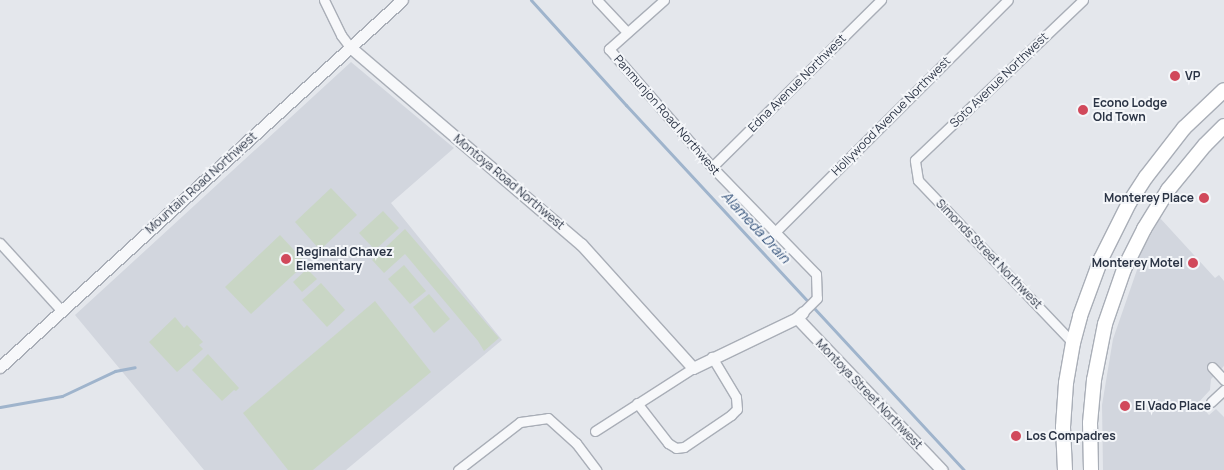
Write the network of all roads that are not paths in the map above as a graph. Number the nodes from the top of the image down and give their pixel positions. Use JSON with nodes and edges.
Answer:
{"nodes":[{"id":1,"x":324,"y":0,"type":"edge"},
{"id":2,"x":402,"y":0,"type":"edge"},
{"id":3,"x":597,"y":0,"type":"edge"},
{"id":4,"x":664,"y":0,"type":"edge"},
{"id":5,"x":881,"y":0,"type":"edge"},
{"id":6,"x":1008,"y":0,"type":"edge"},
{"id":7,"x":1083,"y":0,"type":"edge"},
{"id":8,"x":627,"y":32,"type":"junction"},
{"id":9,"x":350,"y":47,"type":"junction"},
{"id":10,"x":1224,"y":90,"type":"edge"},
{"id":11,"x":1224,"y":126,"type":"edge"},
{"id":12,"x":916,"y":160,"type":"joint"},
{"id":13,"x":712,"y":167,"type":"junction"},
{"id":14,"x":774,"y":233,"type":"junction"},
{"id":15,"x":0,"y":243,"type":"edge"},
{"id":16,"x":61,"y":310,"type":"junction"},
{"id":17,"x":800,"y":315,"type":"junction"},
{"id":18,"x":1073,"y":343,"type":"junction"},
{"id":19,"x":712,"y":357,"type":"junction"},
{"id":20,"x":0,"y":367,"type":"edge"},
{"id":21,"x":1212,"y":367,"type":"dead end"},
{"id":22,"x":693,"y":368,"type":"junction"},
{"id":23,"x":1224,"y":380,"type":"edge"},
{"id":24,"x":1224,"y":390,"type":"edge"},
{"id":25,"x":1212,"y":402,"type":"dead end"},
{"id":26,"x":637,"y":403,"type":"junction"},
{"id":27,"x":594,"y":431,"type":"dead end"},
{"id":28,"x":458,"y":470,"type":"edge"},
{"id":29,"x":596,"y":470,"type":"edge"},
{"id":30,"x":942,"y":470,"type":"edge"},
{"id":31,"x":1065,"y":470,"type":"edge"},
{"id":32,"x":1091,"y":470,"type":"edge"}],
"edges":[{"from":1,"to":9,"type":"street","name":"Montoya Road Northwest"},
{"from":2,"to":9,"type":"street","name":"Mountain Road Northwest"},
{"from":3,"to":8,"type":"street"},
{"from":4,"to":8,"type":"street"},
{"from":5,"to":13,"type":"street","name":"Edna Avenue Northwest"},
{"from":6,"to":14,"type":"street","name":"Hollywood Avenue Northwest"},
{"from":7,"to":12,"type":"street","name":"Soto Avenue Northwest"},
{"from":8,"to":13,"type":"street","name":"Panmunjon Road Northwest"},
{"from":9,"to":16,"type":"street","name":"Mountain Road Northwest"},
{"from":9,"to":22,"type":"street","name":"Montoya Road Northwest"},
{"from":10,"to":18,"type":"main road"},
{"from":11,"to":32,"type":"main road"},
{"from":12,"to":18,"type":"street","name":"Simonds Street Northwest"},
{"from":13,"to":14,"type":"street","name":"Panmunjon Road Northwest"},
{"from":14,"to":17,"type":"street","name":"Panmunjon Road Northwest"},
{"from":15,"to":16,"type":"street"},
{"from":16,"to":20,"type":"street","name":"Mountain Road Northwest"},
{"from":17,"to":19,"type":"street"},
{"from":17,"to":30,"type":"street","name":"Montoya Street Northwest"},
{"from":18,"to":31,"type":"main road"},
{"from":19,"to":22,"type":"street"},
{"from":19,"to":26,"type":"street"},
{"from":21,"to":23,"type":"street"},
{"from":22,"to":26,"type":"street"},
{"from":24,"to":25,"type":"street"},
{"from":26,"to":27,"type":"street"},
{"from":28,"to":29,"type":"street"}]}
